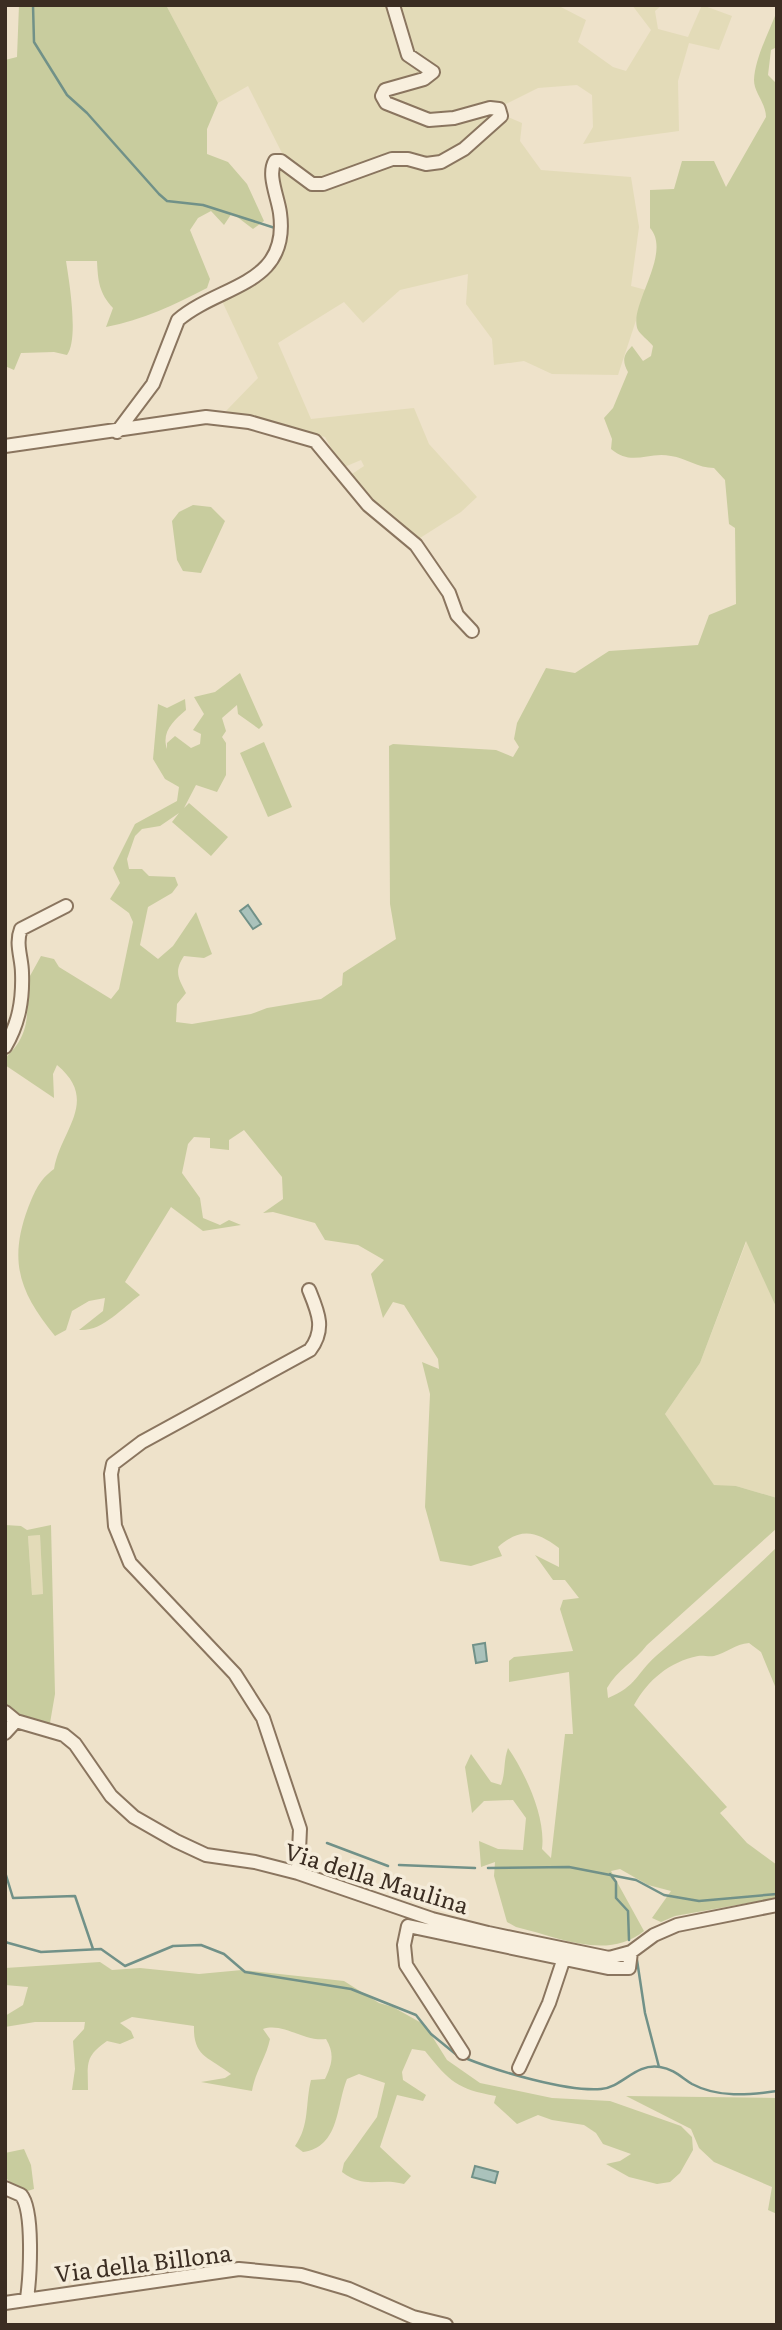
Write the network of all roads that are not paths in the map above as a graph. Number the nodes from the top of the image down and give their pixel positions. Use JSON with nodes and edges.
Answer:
{"nodes":[{"id":1,"x":393,"y":5,"type":"edge"},
{"id":2,"x":117,"y":432,"type":"junction"},
{"id":3,"x":5,"y":446,"type":"edge"},
{"id":4,"x":472,"y":631,"type":"dead end"},
{"id":5,"x":66,"y":906,"type":"dead end"},
{"id":6,"x":5,"y":1047,"type":"edge"},
{"id":7,"x":309,"y":1290,"type":"dead end"},
{"id":8,"x":5,"y":1712,"type":"edge"},
{"id":9,"x":16,"y":1721,"type":"junction"},
{"id":10,"x":5,"y":1733,"type":"edge"},
{"id":11,"x":298,"y":1873,"type":"junction"},
{"id":12,"x":777,"y":1905,"type":"edge"},
{"id":13,"x":565,"y":1955,"type":"junction"},
{"id":14,"x":463,"y":2053,"type":"dead end"},
{"id":15,"x":519,"y":2068,"type":"dead end"},
{"id":16,"x":5,"y":2188,"type":"edge"},
{"id":17,"x":27,"y":2298,"type":"junction"},
{"id":18,"x":5,"y":2303,"type":"edge"},
{"id":19,"x":446,"y":2325,"type":"edge"}],
"edges":[{"from":1,"to":2,"type":"street"},
{"from":2,"to":3,"type":"street"},
{"from":2,"to":4,"type":"street"},
{"from":5,"to":6,"type":"street"},
{"from":7,"to":11,"type":"street"},
{"from":8,"to":9,"type":"street","name":"Via della Maulina"},
{"from":9,"to":10,"type":"street"},
{"from":9,"to":11,"type":"street","name":"Via della Maulina"},
{"from":11,"to":13,"type":"street","name":"Via della Maulina"},
{"from":12,"to":13,"type":"street","name":"Via della Maulina"},
{"from":13,"to":14,"type":"street"},
{"from":13,"to":15,"type":"street"},
{"from":16,"to":17,"type":"street"},
{"from":17,"to":18,"type":"street","name":"Via della Billona"},
{"from":17,"to":19,"type":"street","name":"Via della Billona"}]}
